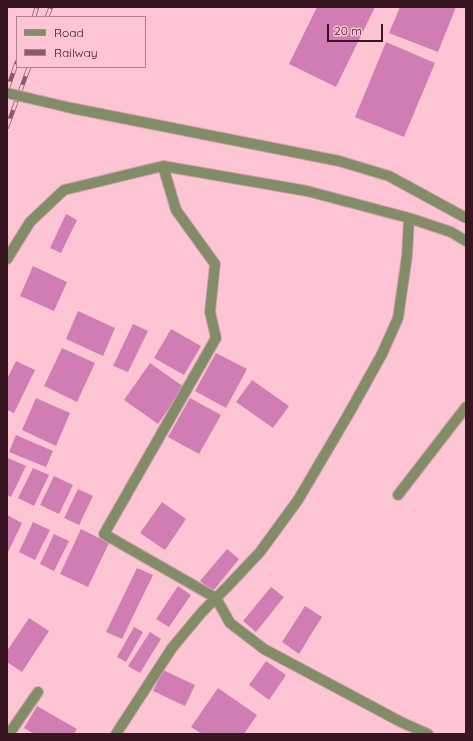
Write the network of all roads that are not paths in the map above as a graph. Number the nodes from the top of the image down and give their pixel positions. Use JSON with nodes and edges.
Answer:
{"nodes":[{"id":1,"x":7,"y":93,"type":"edge"},
{"id":2,"x":163,"y":166,"type":"junction"},
{"id":3,"x":408,"y":218,"type":"junction"},
{"id":4,"x":466,"y":218,"type":"edge"},
{"id":5,"x":466,"y":241,"type":"edge"},
{"id":6,"x":7,"y":260,"type":"edge"},
{"id":7,"x":466,"y":406,"type":"edge"},
{"id":8,"x":398,"y":496,"type":"dead end"},
{"id":9,"x":216,"y":598,"type":"junction"},
{"id":10,"x":38,"y":692,"type":"dead end"},
{"id":11,"x":9,"y":734,"type":"edge"},
{"id":12,"x":116,"y":734,"type":"edge"},
{"id":13,"x":428,"y":734,"type":"edge"}],
"edges":[{"from":1,"to":4,"type":"street","bridge":true},
{"from":2,"to":3,"type":"street"},
{"from":2,"to":6,"type":"street"},
{"from":2,"to":9,"type":"street"},
{"from":3,"to":5,"type":"street"},
{"from":3,"to":9,"type":"street"},
{"from":7,"to":8,"type":"street"},
{"from":9,"to":12,"type":"street"},
{"from":9,"to":13,"type":"street"},
{"from":10,"to":11,"type":"street"}]}
